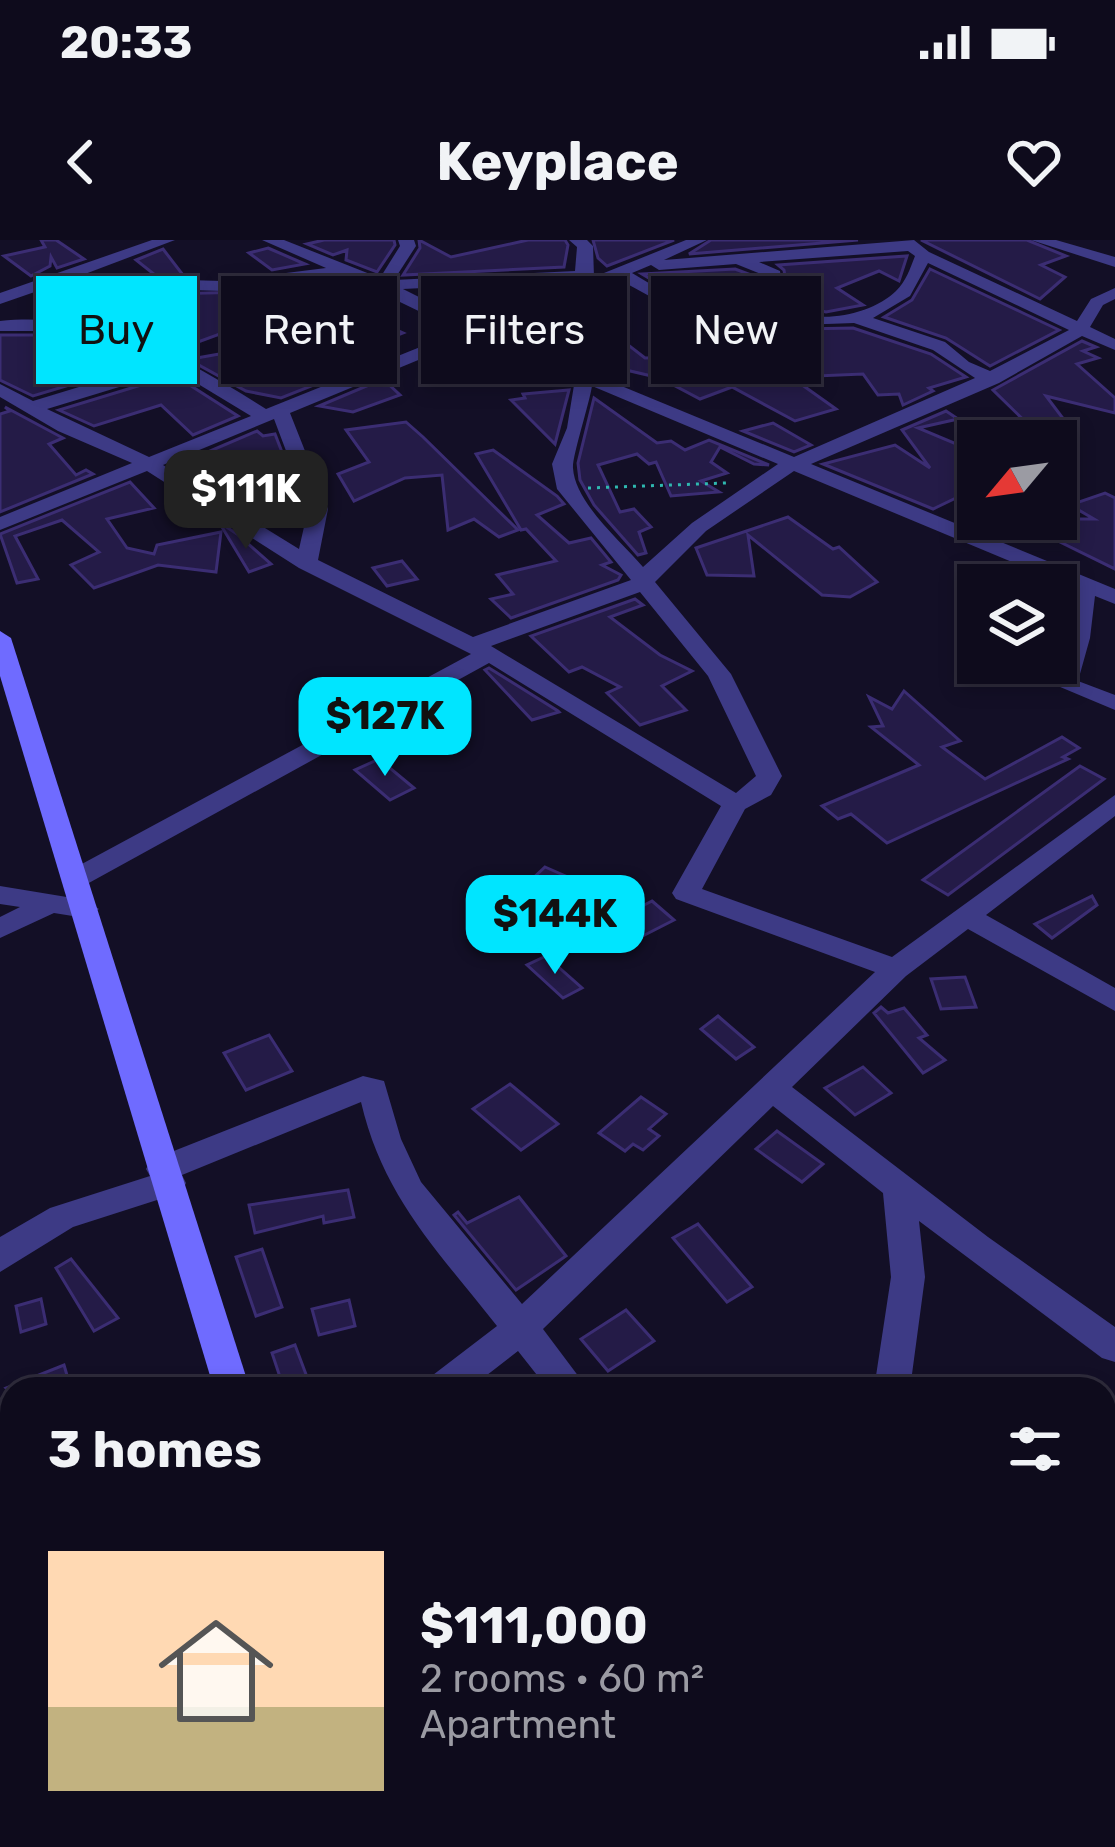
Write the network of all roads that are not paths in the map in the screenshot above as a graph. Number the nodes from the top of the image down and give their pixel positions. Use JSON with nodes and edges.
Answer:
{"nodes":[{"id":1,"x":167,"y":240,"type":"edge"},
{"id":2,"x":270,"y":240,"type":"edge"},
{"id":3,"x":406,"y":240,"type":"edge"},
{"id":4,"x":577,"y":240,"type":"edge"},
{"id":5,"x":699,"y":240,"type":"edge"},
{"id":6,"x":1039,"y":240,"type":"edge"},
{"id":7,"x":1109,"y":240,"type":"edge"},
{"id":8,"x":913,"y":247,"type":"edge"},
{"id":9,"x":1115,"y":258,"type":"edge"},
{"id":10,"x":740,"y":260,"type":"junction"},
{"id":11,"x":642,"y":266,"type":"junction"},
{"id":12,"x":341,"y":271,"type":"junction"},
{"id":13,"x":614,"y":273,"type":"junction"},
{"id":14,"x":62,"y":276,"type":"edge"},
{"id":15,"x":356,"y":276,"type":"edge"},
{"id":16,"x":389,"y":276,"type":"edge"},
{"id":17,"x":584,"y":276,"type":"edge"},
{"id":18,"x":601,"y":276,"type":"edge"},
{"id":19,"x":774,"y":276,"type":"edge"},
{"id":20,"x":36,"y":285,"type":"edge"},
{"id":21,"x":197,"y":285,"type":"edge"},
{"id":22,"x":651,"y":292,"type":"edge"},
{"id":23,"x":1115,"y":293,"type":"edge"},
{"id":24,"x":0,"y":298,"type":"edge"},
{"id":25,"x":857,"y":318,"type":"junction"},
{"id":26,"x":821,"y":319,"type":"edge"},
{"id":27,"x":36,"y":324,"type":"edge"},
{"id":28,"x":0,"y":326,"type":"edge"},
{"id":29,"x":1081,"y":330,"type":"junction"},
{"id":30,"x":1115,"y":345,"type":"edge"},
{"id":31,"x":421,"y":350,"type":"edge"},
{"id":32,"x":197,"y":371,"type":"edge"},
{"id":33,"x":993,"y":379,"type":"junction"},
{"id":34,"x":108,"y":384,"type":"edge"},
{"id":35,"x":578,"y":384,"type":"edge"},
{"id":36,"x":601,"y":384,"type":"edge"},
{"id":37,"x":0,"y":389,"type":"edge"},
{"id":38,"x":29,"y":408,"type":"junction"},
{"id":39,"x":272,"y":414,"type":"junction"},
{"id":40,"x":146,"y":463,"type":"junction"},
{"id":41,"x":792,"y":464,"type":"junction"},
{"id":42,"x":0,"y":524,"type":"edge"},
{"id":43,"x":307,"y":562,"type":"junction"},
{"id":44,"x":643,"y":583,"type":"junction"},
{"id":45,"x":1084,"y":584,"type":"junction"},
{"id":46,"x":1115,"y":596,"type":"edge"},
{"id":47,"x":0,"y":638,"type":"edge"},
{"id":48,"x":480,"y":650,"type":"junction"},
{"id":49,"x":1115,"y":704,"type":"edge"},
{"id":50,"x":1115,"y":803,"type":"edge"},
{"id":51,"x":735,"y":804,"type":"junction"},
{"id":52,"x":76,"y":878,"type":"junction"},
{"id":53,"x":0,"y":895,"type":"edge"},
{"id":54,"x":47,"y":904,"type":"junction"},
{"id":55,"x":85,"y":909,"type":"junction"},
{"id":56,"x":965,"y":915,"type":"junction"},
{"id":57,"x":0,"y":929,"type":"edge"},
{"id":58,"x":896,"y":969,"type":"junction"},
{"id":59,"x":1115,"y":1001,"type":"edge"},
{"id":60,"x":772,"y":1088,"type":"junction"},
{"id":61,"x":166,"y":1176,"type":"junction"},
{"id":62,"x":899,"y":1186,"type":"junction"},
{"id":63,"x":0,"y":1258,"type":"edge"},
{"id":64,"x":522,"y":1327,"type":"junction"},
{"id":65,"x":1115,"y":1346,"type":"edge"},
{"id":66,"x":228,"y":1377,"type":"edge"},
{"id":67,"x":457,"y":1377,"type":"edge"},
{"id":68,"x":561,"y":1377,"type":"edge"},
{"id":69,"x":894,"y":1377,"type":"edge"}],
"edges":[{"from":1,"to":14,"type":"street"},
{"from":2,"to":12,"type":"street"},
{"from":3,"to":16,"type":"street"},
{"from":4,"to":17,"type":"street"},
{"from":5,"to":11,"type":"street"},
{"from":6,"to":9,"type":"street"},
{"from":7,"to":9,"type":"street"},
{"from":8,"to":10,"type":"street"},
{"from":8,"to":25,"type":"street"},
{"from":8,"to":29,"type":"street"},
{"from":10,"to":11,"type":"street"},
{"from":10,"to":19,"type":"street"},
{"from":11,"to":13,"type":"street"},
{"from":12,"to":15,"type":"street"},
{"from":12,"to":21,"type":"street"},
{"from":13,"to":18,"type":"street"},
{"from":13,"to":22,"type":"street"},
{"from":20,"to":24,"type":"street"},
{"from":23,"to":29,"type":"street"},
{"from":25,"to":26,"type":"street"},
{"from":25,"to":33,"type":"street"},
{"from":27,"to":28,"type":"street"},
{"from":29,"to":30,"type":"street"},
{"from":29,"to":33,"type":"street"},
{"from":31,"to":39,"type":"street"},
{"from":32,"to":39,"type":"street"},
{"from":33,"to":41,"type":"street"},
{"from":34,"to":38,"type":"street"},
{"from":35,"to":44,"type":"street"},
{"from":36,"to":41,"type":"street"},
{"from":37,"to":38,"type":"street"},
{"from":38,"to":40,"type":"street"},
{"from":39,"to":40,"type":"street"},
{"from":39,"to":43,"type":"street"},
{"from":40,"to":42,"type":"street"},
{"from":40,"to":43,"type":"street"},
{"from":41,"to":44,"type":"street"},
{"from":41,"to":45,"type":"street"},
{"from":43,"to":48,"type":"street"},
{"from":44,"to":48,"type":"street"},
{"from":44,"to":51,"type":"street"},
{"from":45,"to":46,"type":"street"},
{"from":45,"to":49,"type":"street"},
{"from":47,"to":52,"type":"street"},
{"from":48,"to":51,"type":"street"},
{"from":48,"to":52,"type":"street"},
{"from":50,"to":56,"type":"street"},
{"from":51,"to":58,"type":"street"},
{"from":52,"to":55,"type":"street"},
{"from":53,"to":54,"type":"street"},
{"from":54,"to":55,"type":"street"},
{"from":54,"to":57,"type":"street"},
{"from":55,"to":61,"type":"street"},
{"from":56,"to":58,"type":"street"},
{"from":56,"to":59,"type":"street"},
{"from":58,"to":60,"type":"street"},
{"from":60,"to":62,"type":"street"},
{"from":60,"to":64,"type":"street"},
{"from":61,"to":63,"type":"street"},
{"from":61,"to":64,"type":"street"},
{"from":61,"to":66,"type":"street"},
{"from":62,"to":65,"type":"street"},
{"from":62,"to":69,"type":"street"},
{"from":64,"to":67,"type":"street"},
{"from":64,"to":68,"type":"street"}]}
